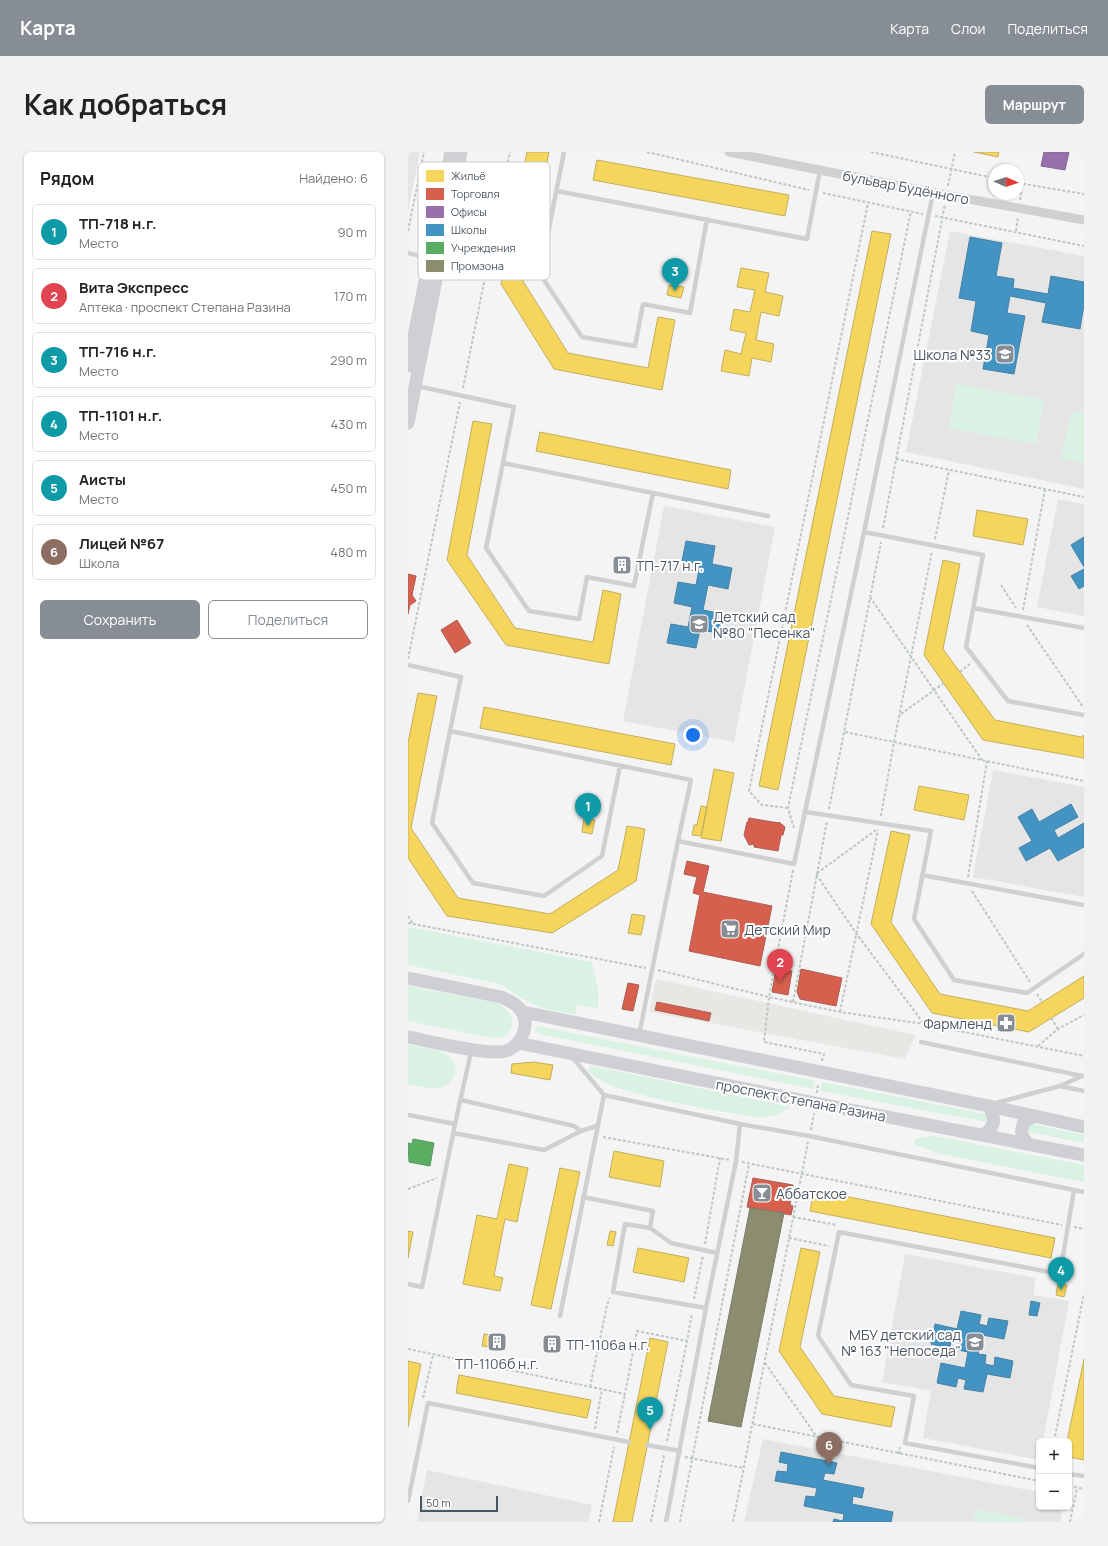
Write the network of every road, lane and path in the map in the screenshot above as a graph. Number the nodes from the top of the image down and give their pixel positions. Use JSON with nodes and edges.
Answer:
{"nodes":[{"id":1,"x":424,"y":152,"type":"edge"},
{"id":2,"x":451,"y":152,"type":"edge"},
{"id":3,"x":462,"y":152,"type":"edge"},
{"id":4,"x":510,"y":152,"type":"edge"},
{"id":5,"x":564,"y":152,"type":"edge"},
{"id":6,"x":647,"y":152,"type":"edge"},
{"id":7,"x":729,"y":152,"type":"edge"},
{"id":8,"x":871,"y":152,"type":"edge"},
{"id":9,"x":955,"y":152,"type":"edge"},
{"id":10,"x":767,"y":156,"type":"edge"},
{"id":11,"x":422,"y":162,"type":"edge"},
{"id":12,"x":449,"y":162,"type":"edge"},
{"id":13,"x":460,"y":162,"type":"edge"},
{"id":14,"x":508,"y":162,"type":"edge"},
{"id":15,"x":952,"y":168,"type":"junction"},
{"id":16,"x":820,"y":170,"type":"junction"},
{"id":17,"x":988,"y":177,"type":"edge"},
{"id":18,"x":418,"y":182,"type":"edge"},
{"id":19,"x":1024,"y":184,"type":"edge"},
{"id":20,"x":557,"y":191,"type":"junction"},
{"id":21,"x":816,"y":192,"type":"junction"},
{"id":22,"x":933,"y":193,"type":"junction"},
{"id":23,"x":1084,"y":194,"type":"edge"},
{"id":24,"x":946,"y":196,"type":"junction"},
{"id":25,"x":868,"y":203,"type":"junction"},
{"id":26,"x":911,"y":211,"type":"junction"},
{"id":27,"x":928,"y":215,"type":"junction"},
{"id":28,"x":942,"y":218,"type":"junction"},
{"id":29,"x":707,"y":220,"type":"junction"},
{"id":30,"x":1084,"y":220,"type":"edge"},
{"id":31,"x":550,"y":225,"type":"edge"},
{"id":32,"x":408,"y":231,"type":"edge"},
{"id":33,"x":1084,"y":246,"type":"edge"},
{"id":34,"x":408,"y":253,"type":"edge"},
{"id":35,"x":418,"y":255,"type":"edge"},
{"id":36,"x":425,"y":280,"type":"edge"},
{"id":37,"x":437,"y":280,"type":"edge"},
{"id":38,"x":484,"y":280,"type":"edge"},
{"id":39,"x":544,"y":280,"type":"edge"},
{"id":40,"x":408,"y":365,"type":"edge"},
{"id":41,"x":416,"y":386,"type":"junction"},
{"id":42,"x":461,"y":396,"type":"junction"},
{"id":43,"x":408,"y":423,"type":"edge"},
{"id":44,"x":896,"y":459,"type":"junction"},
{"id":45,"x":503,"y":463,"type":"junction"},
{"id":46,"x":949,"y":470,"type":"junction"},
{"id":47,"x":1045,"y":489,"type":"junction"},
{"id":48,"x":653,"y":493,"type":"junction"},
{"id":49,"x":1084,"y":497,"type":"edge"},
{"id":50,"x":768,"y":516,"type":"dead end"},
{"id":51,"x":864,"y":532,"type":"junction"},
{"id":52,"x":882,"y":535,"type":"junction"},
{"id":53,"x":934,"y":545,"type":"junction"},
{"id":54,"x":1001,"y":586,"type":"dead end"},
{"id":55,"x":870,"y":597,"type":"junction"},
{"id":56,"x":973,"y":608,"type":"junction"},
{"id":57,"x":1022,"y":617,"type":"junction"},
{"id":58,"x":1084,"y":628,"type":"edge"},
{"id":59,"x":408,"y":641,"type":"edge"},
{"id":60,"x":412,"y":642,"type":"junction"},
{"id":61,"x":911,"y":657,"type":"junction"},
{"id":62,"x":408,"y":659,"type":"edge"},
{"id":63,"x":971,"y":663,"type":"dead end"},
{"id":64,"x":408,"y":665,"type":"edge"},
{"id":65,"x":960,"y":672,"type":"dead end"},
{"id":66,"x":944,"y":683,"type":"dead end"},
{"id":67,"x":934,"y":690,"type":"junction"},
{"id":68,"x":1084,"y":708,"type":"edge"},
{"id":69,"x":900,"y":715,"type":"junction"},
{"id":70,"x":1084,"y":715,"type":"edge"},
{"id":71,"x":450,"y":731,"type":"junction"},
{"id":72,"x":845,"y":732,"type":"junction"},
{"id":73,"x":894,"y":742,"type":"junction"},
{"id":74,"x":982,"y":760,"type":"junction"},
{"id":75,"x":620,"y":766,"type":"junction"},
{"id":76,"x":1084,"y":782,"type":"edge"},
{"id":77,"x":788,"y":808,"type":"junction"},
{"id":78,"x":806,"y":812,"type":"junction"},
{"id":79,"x":828,"y":815,"type":"junction"},
{"id":80,"x":880,"y":823,"type":"junction"},
{"id":81,"x":796,"y":834,"type":"dead end"},
{"id":82,"x":678,"y":841,"type":"junction"},
{"id":83,"x":794,"y":864,"type":"junction"},
{"id":84,"x":816,"y":874,"type":"junction"},
{"id":85,"x":922,"y":875,"type":"junction"},
{"id":86,"x":1084,"y":905,"type":"edge"},
{"id":87,"x":408,"y":916,"type":"edge"},
{"id":88,"x":408,"y":923,"type":"edge"},
{"id":89,"x":413,"y":924,"type":"junction"},
{"id":90,"x":856,"y":933,"type":"junction"},
{"id":91,"x":1084,"y":954,"type":"edge"},
{"id":92,"x":653,"y":969,"type":"junction"},
{"id":93,"x":408,"y":978,"type":"edge"},
{"id":94,"x":769,"y":997,"type":"junction"},
{"id":95,"x":793,"y":1002,"type":"junction"},
{"id":96,"x":523,"y":1012,"type":"junction"},
{"id":97,"x":840,"y":1012,"type":"junction"},
{"id":98,"x":1084,"y":1015,"type":"edge"},
{"id":99,"x":1051,"y":1018,"type":"dead end"},
{"id":100,"x":924,"y":1024,"type":"junction"},
{"id":101,"x":1058,"y":1029,"type":"junction"},
{"id":102,"x":639,"y":1035,"type":"junction"},
{"id":103,"x":408,"y":1037,"type":"edge"},
{"id":104,"x":922,"y":1042,"type":"dead end"},
{"id":105,"x":518,"y":1043,"type":"junction"},
{"id":106,"x":1038,"y":1046,"type":"junction"},
{"id":107,"x":472,"y":1049,"type":"junction"},
{"id":108,"x":569,"y":1053,"type":"junction"},
{"id":109,"x":1084,"y":1056,"type":"edge"},
{"id":110,"x":820,"y":1071,"type":"junction"},
{"id":111,"x":1083,"y":1076,"type":"edge"},
{"id":112,"x":1060,"y":1086,"type":"junction"},
{"id":113,"x":1084,"y":1091,"type":"edge"},
{"id":114,"x":604,"y":1095,"type":"junction"},
{"id":115,"x":461,"y":1100,"type":"junction"},
{"id":116,"x":815,"y":1103,"type":"junction"},
{"id":117,"x":988,"y":1106,"type":"junction"},
{"id":118,"x":408,"y":1115,"type":"edge"},
{"id":119,"x":1034,"y":1117,"type":"junction"},
{"id":120,"x":455,"y":1124,"type":"junction"},
{"id":121,"x":740,"y":1124,"type":"junction"},
{"id":122,"x":597,"y":1126,"type":"junction"},
{"id":123,"x":1084,"y":1127,"type":"edge"},
{"id":124,"x":581,"y":1131,"type":"junction"},
{"id":125,"x":453,"y":1133,"type":"junction"},
{"id":126,"x":596,"y":1135,"type":"junction"},
{"id":127,"x":984,"y":1135,"type":"junction"},
{"id":128,"x":809,"y":1136,"type":"junction"},
{"id":129,"x":1028,"y":1144,"type":"junction"},
{"id":130,"x":1084,"y":1155,"type":"edge"},
{"id":131,"x":720,"y":1158,"type":"junction"},
{"id":132,"x":736,"y":1161,"type":"junction"},
{"id":133,"x":749,"y":1163,"type":"junction"},
{"id":134,"x":802,"y":1173,"type":"junction"},
{"id":135,"x":445,"y":1175,"type":"junction"},
{"id":136,"x":408,"y":1189,"type":"edge"},
{"id":137,"x":1074,"y":1190,"type":"junction"},
{"id":138,"x":1084,"y":1192,"type":"edge"},
{"id":139,"x":583,"y":1197,"type":"junction"},
{"id":140,"x":793,"y":1217,"type":"junction"},
{"id":141,"x":840,"y":1226,"type":"dead end"},
{"id":142,"x":1068,"y":1226,"type":"junction"},
{"id":143,"x":650,"y":1228,"type":"junction"},
{"id":144,"x":1084,"y":1229,"type":"edge"},
{"id":145,"x":789,"y":1238,"type":"junction"},
{"id":146,"x":832,"y":1246,"type":"dead end"},
{"id":147,"x":704,"y":1250,"type":"junction"},
{"id":148,"x":717,"y":1253,"type":"junction"},
{"id":149,"x":408,"y":1284,"type":"edge"},
{"id":150,"x":613,"y":1292,"type":"junction"},
{"id":151,"x":1084,"y":1294,"type":"edge"},
{"id":152,"x":693,"y":1306,"type":"junction"},
{"id":153,"x":706,"y":1308,"type":"junction"},
{"id":154,"x":560,"y":1316,"type":"dead end"},
{"id":155,"x":687,"y":1340,"type":"junction"},
{"id":156,"x":408,"y":1349,"type":"edge"},
{"id":157,"x":765,"y":1363,"type":"junction"},
{"id":158,"x":590,"y":1387,"type":"junction"},
{"id":159,"x":602,"y":1389,"type":"junction"},
{"id":160,"x":625,"y":1394,"type":"junction"},
{"id":161,"x":753,"y":1424,"type":"junction"},
{"id":162,"x":595,"y":1430,"type":"dead end"},
{"id":163,"x":817,"y":1437,"type":"junction"},
{"id":164,"x":1055,"y":1438,"type":"edge"},
{"id":165,"x":615,"y":1439,"type":"junction"},
{"id":166,"x":629,"y":1442,"type":"dead end"},
{"id":167,"x":647,"y":1445,"type":"dead end"},
{"id":168,"x":900,"y":1446,"type":"dead end"},
{"id":169,"x":666,"y":1448,"type":"junction"},
{"id":170,"x":680,"y":1454,"type":"junction"},
{"id":171,"x":899,"y":1454,"type":"junction"},
{"id":172,"x":692,"y":1458,"type":"junction"},
{"id":173,"x":1036,"y":1467,"type":"edge"},
{"id":174,"x":744,"y":1468,"type":"junction"},
{"id":175,"x":1072,"y":1474,"type":"edge"},
{"id":176,"x":1084,"y":1476,"type":"edge"},
{"id":177,"x":1036,"y":1480,"type":"edge"},
{"id":178,"x":1072,"y":1487,"type":"edge"},
{"id":179,"x":1077,"y":1488,"type":"junction"},
{"id":180,"x":1084,"y":1489,"type":"edge"},
{"id":181,"x":408,"y":1501,"type":"edge"},
{"id":182,"x":599,"y":1522,"type":"edge"},
{"id":183,"x":651,"y":1522,"type":"edge"},
{"id":184,"x":666,"y":1522,"type":"edge"},
{"id":185,"x":680,"y":1522,"type":"edge"},
{"id":186,"x":733,"y":1522,"type":"edge"},
{"id":187,"x":1070,"y":1522,"type":"edge"}],
"edges":[{"from":1,"to":11,"type":"path"},
{"from":2,"to":12,"type":"main road"},
{"from":3,"to":13,"type":"main road"},
{"from":4,"to":14,"type":"path"},
{"from":5,"to":20,"type":"lane"},
{"from":6,"to":21,"type":"path"},
{"from":7,"to":10,"type":"street","name":"бульвар Будённого"},
{"from":8,"to":15,"type":"path"},
{"from":9,"to":15,"type":"path"},
{"from":10,"to":16,"type":"street","name":"бульвар Будённого"},
{"from":15,"to":17,"type":"path"},
{"from":15,"to":24,"type":"path"},
{"from":16,"to":21,"type":"lane"},
{"from":16,"to":22,"type":"street","name":"бульвар Будённого"},
{"from":18,"to":32,"type":"path"},
{"from":19,"to":23,"type":"path"},
{"from":20,"to":29,"type":"lane"},
{"from":20,"to":31,"type":"lane"},
{"from":21,"to":25,"type":"path"},
{"from":21,"to":29,"type":"lane"},
{"from":22,"to":24,"type":"street","name":"бульвар Будённого"},
{"from":22,"to":27,"type":"lane"},
{"from":24,"to":28,"type":"path"},
{"from":24,"to":30,"type":"street","name":"бульвар Будённого"},
{"from":25,"to":26,"type":"path"},
{"from":25,"to":77,"type":"path"},
{"from":26,"to":27,"type":"path"},
{"from":26,"to":77,"type":"path"},
{"from":27,"to":28,"type":"path"},
{"from":27,"to":51,"type":"lane"},
{"from":28,"to":33,"type":"path"},
{"from":28,"to":44,"type":"path"},
{"from":29,"to":39,"type":"lane"},
{"from":34,"to":35,"type":"lane"},
{"from":36,"to":40,"type":"main road"},
{"from":37,"to":41,"type":"main road"},
{"from":38,"to":42,"type":"path"},
{"from":41,"to":42,"type":"lane"},
{"from":41,"to":43,"type":"main road"},
{"from":42,"to":45,"type":"lane"},
{"from":42,"to":60,"type":"path"},
{"from":44,"to":46,"type":"path"},
{"from":44,"to":52,"type":"path"},
{"from":45,"to":48,"type":"lane"},
{"from":45,"to":48,"type":"lane"},
{"from":46,"to":47,"type":"path"},
{"from":46,"to":53,"type":"path"},
{"from":47,"to":49,"type":"path"},
{"from":47,"to":57,"type":"path"},
{"from":48,"to":50,"type":"lane"},
{"from":51,"to":52,"type":"lane"},
{"from":51,"to":78,"type":"lane"},
{"from":52,"to":53,"type":"lane"},
{"from":52,"to":55,"type":"path"},
{"from":53,"to":56,"type":"lane"},
{"from":53,"to":61,"type":"path"},
{"from":54,"to":57,"type":"path"},
{"from":55,"to":61,"type":"path"},
{"from":55,"to":72,"type":"path"},
{"from":56,"to":57,"type":"lane"},
{"from":56,"to":70,"type":"lane"},
{"from":57,"to":58,"type":"lane"},
{"from":57,"to":68,"type":"path"},
{"from":59,"to":60,"type":"path"},
{"from":60,"to":62,"type":"path"},
{"from":61,"to":67,"type":"path"},
{"from":61,"to":69,"type":"path"},
{"from":63,"to":65,"type":"path"},
{"from":64,"to":71,"type":"lane"},
{"from":66,"to":67,"type":"path"},
{"from":67,"to":69,"type":"path"},
{"from":67,"to":74,"type":"path"},
{"from":69,"to":73,"type":"path"},
{"from":71,"to":75,"type":"lane"},
{"from":71,"to":75,"type":"lane"},
{"from":72,"to":73,"type":"path"},
{"from":72,"to":79,"type":"path"},
{"from":73,"to":74,"type":"path"},
{"from":73,"to":80,"type":"path"},
{"from":74,"to":76,"type":"path"},
{"from":75,"to":82,"type":"lane"},
{"from":77,"to":81,"type":"path"},
{"from":78,"to":79,"type":"lane"},
{"from":78,"to":83,"type":"lane"},
{"from":79,"to":80,"type":"lane"},
{"from":79,"to":84,"type":"path"},
{"from":80,"to":85,"type":"lane"},
{"from":82,"to":83,"type":"lane"},
{"from":82,"to":92,"type":"lane"},
{"from":83,"to":94,"type":"path"},
{"from":84,"to":90,"type":"path"},
{"from":84,"to":90,"type":"path"},
{"from":84,"to":95,"type":"path"},
{"from":85,"to":86,"type":"lane"},
{"from":85,"to":91,"type":"lane"},
{"from":87,"to":89,"type":"path"},
{"from":88,"to":89,"type":"path"},
{"from":89,"to":92,"type":"path"},
{"from":90,"to":97,"type":"path"},
{"from":90,"to":100,"type":"path"},
{"from":92,"to":94,"type":"path"},
{"from":92,"to":102,"type":"lane"},
{"from":93,"to":96,"type":"main road"},
{"from":94,"to":95,"type":"path"},
{"from":94,"to":110,"type":"path"},
{"from":95,"to":97,"type":"path"},
{"from":96,"to":102,"type":"main road"},
{"from":96,"to":105,"type":"main road"},
{"from":97,"to":100,"type":"path"},
{"from":98,"to":101,"type":"path"},
{"from":99,"to":101,"type":"path"},
{"from":100,"to":106,"type":"path"},
{"from":101,"to":106,"type":"path"},
{"from":102,"to":110,"type":"main road"},
{"from":103,"to":107,"type":"main road"},
{"from":104,"to":111,"type":"lane"},
{"from":105,"to":107,"type":"main road"},
{"from":105,"to":108,"type":"main road","name":"проспект Степана Разина"},
{"from":106,"to":109,"type":"path"},
{"from":107,"to":115,"type":"lane"},
{"from":108,"to":114,"type":"lane"},
{"from":108,"to":116,"type":"main road","name":"проспект Степана Разина"},
{"from":110,"to":116,"type":"path"},
{"from":110,"to":117,"type":"main road"},
{"from":111,"to":112,"type":"lane"},
{"from":112,"to":113,"type":"lane"},
{"from":112,"to":117,"type":"lane"},
{"from":114,"to":121,"type":"lane"},
{"from":114,"to":122,"type":"lane"},
{"from":115,"to":120,"type":"lane"},
{"from":115,"to":124,"type":"lane"},
{"from":116,"to":127,"type":"main road","name":"проспект Степана Разина"},
{"from":116,"to":128,"type":"path"},
{"from":117,"to":119,"type":"main road"},
{"from":117,"to":127,"type":"main road"},
{"from":118,"to":120,"type":"lane"},
{"from":119,"to":123,"type":"main road"},
{"from":119,"to":129,"type":"main road"},
{"from":120,"to":125,"type":"lane"},
{"from":121,"to":128,"type":"lane"},
{"from":121,"to":132,"type":"lane"},
{"from":122,"to":124,"type":"lane"},
{"from":122,"to":126,"type":"lane"},
{"from":124,"to":125,"type":"lane"},
{"from":125,"to":135,"type":"lane"},
{"from":126,"to":131,"type":"path"},
{"from":126,"to":139,"type":"lane"},
{"from":127,"to":129,"type":"main road","name":"проспект Степана Разина"},
{"from":128,"to":134,"type":"path"},
{"from":128,"to":137,"type":"lane"},
{"from":129,"to":130,"type":"main road","name":"проспект Степана Разина"},
{"from":131,"to":132,"type":"path"},
{"from":131,"to":147,"type":"path"},
{"from":132,"to":133,"type":"path"},
{"from":132,"to":148,"type":"lane"},
{"from":133,"to":134,"type":"path"},
{"from":133,"to":172,"type":"path"},
{"from":134,"to":140,"type":"path"},
{"from":134,"to":142,"type":"path"},
{"from":135,"to":136,"type":"path"},
{"from":135,"to":149,"type":"lane"},
{"from":137,"to":138,"type":"lane"},
{"from":137,"to":142,"type":"lane"},
{"from":139,"to":143,"type":"lane"},
{"from":139,"to":154,"type":"lane"},
{"from":140,"to":141,"type":"path"},
{"from":140,"to":145,"type":"path"},
{"from":142,"to":144,"type":"path"},
{"from":142,"to":173,"type":"lane"},
{"from":143,"to":147,"type":"lane"},
{"from":143,"to":150,"type":"lane"},
{"from":145,"to":146,"type":"path"},
{"from":145,"to":157,"type":"path"},
{"from":147,"to":148,"type":"lane"},
{"from":147,"to":152,"type":"path"},
{"from":148,"to":153,"type":"lane"},
{"from":150,"to":152,"type":"lane"},
{"from":150,"to":158,"type":"path"},
{"from":151,"to":164,"type":"path"},
{"from":152,"to":153,"type":"lane"},
{"from":152,"to":155,"type":"path"},
{"from":153,"to":170,"type":"lane"},
{"from":155,"to":160,"type":"path"},
{"from":155,"to":169,"type":"path"},
{"from":156,"to":158,"type":"path"},
{"from":157,"to":161,"type":"path"},
{"from":157,"to":163,"type":"path"},
{"from":158,"to":159,"type":"path"},
{"from":159,"to":160,"type":"path"},
{"from":159,"to":162,"type":"path"},
{"from":160,"to":165,"type":"path"},
{"from":161,"to":163,"type":"path"},
{"from":161,"to":174,"type":"path"},
{"from":163,"to":171,"type":"path"},
{"from":165,"to":166,"type":"lane"},
{"from":165,"to":181,"type":"lane"},
{"from":165,"to":182,"type":"path"},
{"from":167,"to":169,"type":"lane"},
{"from":168,"to":171,"type":"path"},
{"from":169,"to":170,"type":"lane"},
{"from":169,"to":183,"type":"path"},
{"from":170,"to":172,"type":"path"},
{"from":170,"to":184,"type":"lane"},
{"from":171,"to":177,"type":"path"},
{"from":172,"to":174,"type":"path"},
{"from":172,"to":185,"type":"path"},
{"from":174,"to":186,"type":"path"},
{"from":175,"to":176,"type":"lane"},
{"from":178,"to":179,"type":"path"},
{"from":179,"to":180,"type":"path"},
{"from":179,"to":187,"type":"path"}]}
